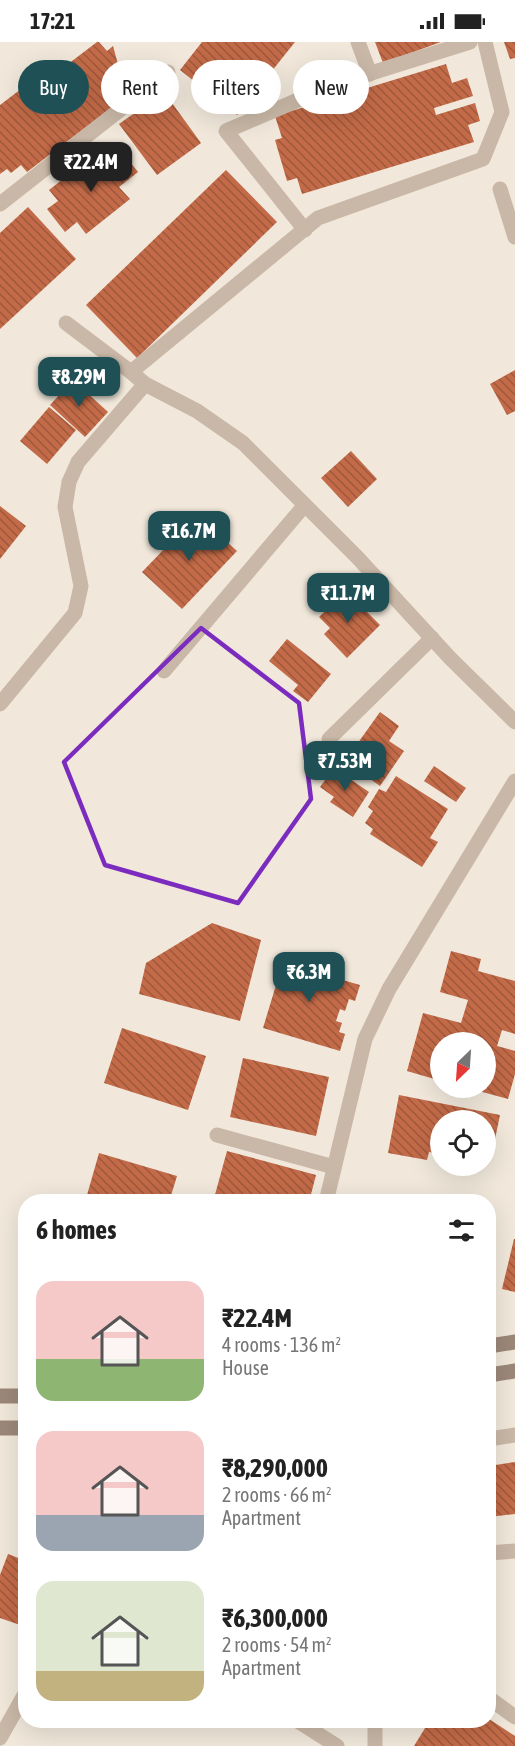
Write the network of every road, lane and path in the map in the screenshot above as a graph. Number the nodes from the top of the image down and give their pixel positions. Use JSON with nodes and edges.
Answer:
{"nodes":[{"id":1,"x":358,"y":42,"type":"edge"},
{"id":2,"x":470,"y":42,"type":"edge"},
{"id":3,"x":484,"y":42,"type":"edge"},
{"id":4,"x":370,"y":74,"type":"junction"},
{"id":5,"x":115,"y":114,"type":"edge"},
{"id":6,"x":500,"y":189,"type":"dead end"},
{"id":7,"x":0,"y":204,"type":"edge"},
{"id":8,"x":305,"y":230,"type":"junction"},
{"id":9,"x":515,"y":237,"type":"edge"},
{"id":10,"x":66,"y":323,"type":"dead end"},
{"id":11,"x":131,"y":372,"type":"junction"},
{"id":12,"x":146,"y":384,"type":"junction"},
{"id":13,"x":304,"y":506,"type":"junction"},
{"id":14,"x":432,"y":638,"type":"junction"},
{"id":15,"x":164,"y":671,"type":"dead end"},
{"id":16,"x":0,"y":704,"type":"edge"},
{"id":17,"x":515,"y":722,"type":"edge"},
{"id":18,"x":329,"y":739,"type":"dead end"},
{"id":19,"x":515,"y":781,"type":"edge"},
{"id":20,"x":217,"y":1135,"type":"dead end"},
{"id":21,"x":334,"y":1167,"type":"junction"},
{"id":22,"x":328,"y":1194,"type":"edge"},
{"id":23,"x":515,"y":1342,"type":"edge"},
{"id":24,"x":496,"y":1345,"type":"edge"},
{"id":25,"x":515,"y":1371,"type":"edge"},
{"id":26,"x":496,"y":1374,"type":"edge"},
{"id":27,"x":0,"y":1396,"type":"edge"},
{"id":28,"x":18,"y":1396,"type":"edge"},
{"id":29,"x":0,"y":1428,"type":"edge"},
{"id":30,"x":18,"y":1428,"type":"edge"},
{"id":31,"x":515,"y":1435,"type":"edge"},
{"id":32,"x":496,"y":1438,"type":"edge"},
{"id":33,"x":515,"y":1551,"type":"edge"},
{"id":34,"x":496,"y":1552,"type":"edge"},
{"id":35,"x":496,"y":1703,"type":"edge"},
{"id":36,"x":18,"y":1706,"type":"edge"},
{"id":37,"x":515,"y":1717,"type":"edge"},
{"id":38,"x":309,"y":1728,"type":"edge"},
{"id":39,"x":375,"y":1728,"type":"edge"},
{"id":40,"x":0,"y":1738,"type":"edge"},
{"id":41,"x":337,"y":1746,"type":"edge"},
{"id":42,"x":375,"y":1746,"type":"edge"}],
"edges":[{"from":1,"to":4,"type":"street"},
{"from":2,"to":4,"type":"street"},
{"from":3,"to":8,"type":"street"},
{"from":4,"to":8,"type":"street"},
{"from":5,"to":7,"type":"street"},
{"from":6,"to":9,"type":"street"},
{"from":8,"to":11,"type":"street"},
{"from":10,"to":11,"type":"street"},
{"from":11,"to":12,"type":"street"},
{"from":12,"to":13,"type":"street"},
{"from":12,"to":16,"type":"street"},
{"from":13,"to":14,"type":"street"},
{"from":13,"to":15,"type":"street"},
{"from":14,"to":17,"type":"street"},
{"from":14,"to":18,"type":"street"},
{"from":19,"to":21,"type":"street"},
{"from":20,"to":21,"type":"street"},
{"from":21,"to":22,"type":"street"},
{"from":23,"to":24,"type":"main road"},
{"from":25,"to":26,"type":"main road"},
{"from":27,"to":28,"type":"main road"},
{"from":29,"to":30,"type":"main road"},
{"from":31,"to":32,"type":"street"},
{"from":33,"to":34,"type":"street"},
{"from":35,"to":37,"type":"street"},
{"from":36,"to":40,"type":"street"},
{"from":38,"to":41,"type":"street"},
{"from":39,"to":42,"type":"street"}]}
